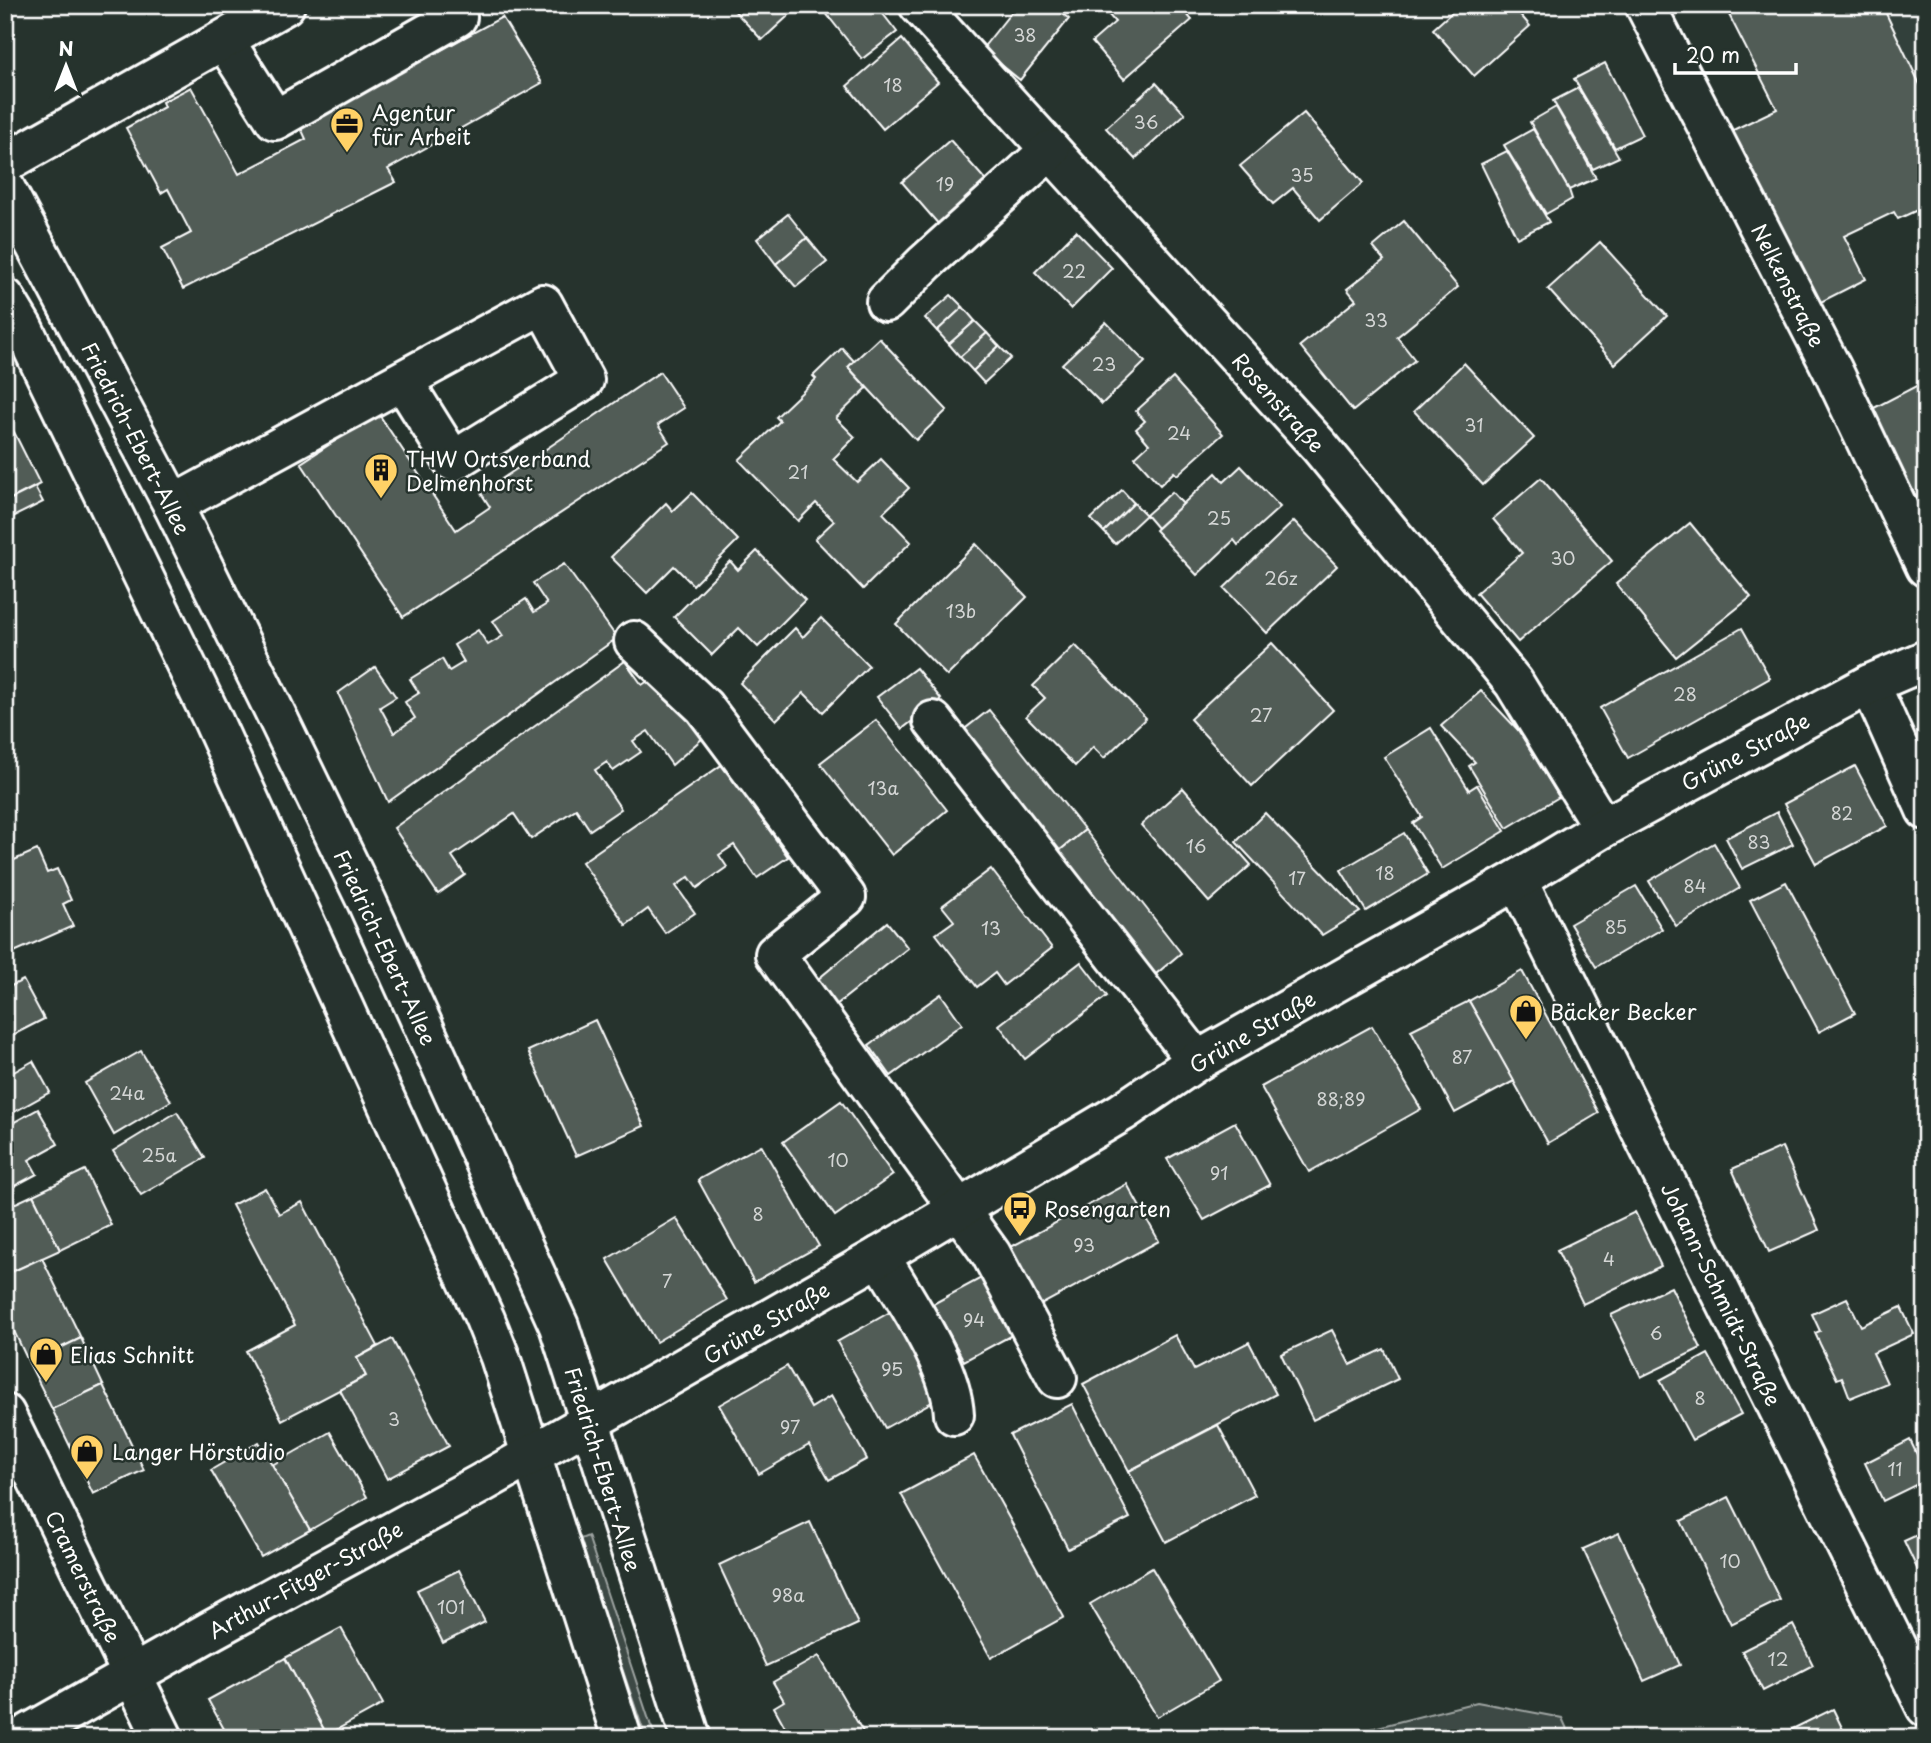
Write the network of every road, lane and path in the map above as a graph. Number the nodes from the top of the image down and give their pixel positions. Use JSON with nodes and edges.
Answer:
{"nodes":[{"id":1,"x":285,"y":5,"type":"edge"},
{"id":2,"x":450,"y":5,"type":"edge"},
{"id":3,"x":919,"y":5,"type":"edge"},
{"id":4,"x":1645,"y":5,"type":"edge"},
{"id":5,"x":224,"y":40,"type":"junction"},
{"id":6,"x":1050,"y":150,"type":"junction"},
{"id":7,"x":5,"y":163,"type":"edge"},
{"id":8,"x":5,"y":188,"type":"edge"},
{"id":9,"x":5,"y":298,"type":"edge"},
{"id":10,"x":886,"y":302,"type":"dead end"},
{"id":11,"x":403,"y":382,"type":"junction"},
{"id":12,"x":173,"y":505,"type":"junction"},
{"id":13,"x":1926,"y":568,"type":"edge"},
{"id":14,"x":634,"y":641,"type":"dead end"},
{"id":15,"x":1926,"y":660,"type":"edge"},
{"id":16,"x":1870,"y":684,"type":"junction"},
{"id":17,"x":933,"y":721,"type":"dead end"},
{"id":18,"x":1926,"y":810,"type":"edge"},
{"id":19,"x":1603,"y":828,"type":"junction"},
{"id":20,"x":1517,"y":880,"type":"junction"},
{"id":21,"x":1197,"y":1061,"type":"junction"},
{"id":22,"x":958,"y":1210,"type":"junction"},
{"id":23,"x":880,"y":1256,"type":"junction"},
{"id":24,"x":1057,"y":1378,"type":"dead end"},
{"id":25,"x":5,"y":1414,"type":"edge"},
{"id":26,"x":954,"y":1415,"type":"dead end"},
{"id":27,"x":589,"y":1421,"type":"junction"},
{"id":28,"x":529,"y":1455,"type":"junction"},
{"id":29,"x":132,"y":1674,"type":"junction"},
{"id":30,"x":1926,"y":1707,"type":"edge"},
{"id":31,"x":21,"y":1738,"type":"edge"},
{"id":32,"x":163,"y":1738,"type":"edge"},
{"id":33,"x":622,"y":1738,"type":"edge"},
{"id":34,"x":691,"y":1738,"type":"edge"}],
"edges":[{"from":1,"to":5,"type":"main road"},
{"from":2,"to":5,"type":"main road"},
{"from":3,"to":6,"type":"main road","name":"Rosenstraße"},
{"from":4,"to":13,"type":"main road","name":"Nelkenstraße"},
{"from":5,"to":7,"type":"main road"},
{"from":6,"to":10,"type":"main road"},
{"from":6,"to":19,"type":"main road","name":"Rosenstraße"},
{"from":8,"to":12,"type":"main road","name":"Friedrich-Ebert-Allee"},
{"from":9,"to":28,"type":"main road"},
{"from":11,"to":11,"type":"main road"},
{"from":11,"to":12,"type":"main road"},
{"from":12,"to":27,"type":"main road","name":"Friedrich-Ebert-Allee"},
{"from":14,"to":22,"type":"main road"},
{"from":15,"to":16,"type":"main road","name":"Grüne Straße"},
{"from":16,"to":18,"type":"main road"},
{"from":16,"to":19,"type":"main road","name":"Grüne Straße"},
{"from":17,"to":21,"type":"main road"},
{"from":19,"to":20,"type":"main road","name":"Grüne Straße"},
{"from":20,"to":21,"type":"main road","name":"Grüne Straße"},
{"from":20,"to":30,"type":"main road","name":"Johann-Schmidt-Straße"},
{"from":21,"to":22,"type":"main road","name":"Grüne Straße"},
{"from":22,"to":23,"type":"main road","name":"Grüne Straße"},
{"from":22,"to":24,"type":"main road"},
{"from":23,"to":26,"type":"main road"},
{"from":23,"to":27,"type":"main road","name":"Grüne Straße"},
{"from":25,"to":29,"type":"main road","name":"Cramerstraße"},
{"from":27,"to":28,"type":"main road","name":"Arthur-Fitger-Straße"},
{"from":27,"to":34,"type":"main road","name":"Friedrich-Ebert-Allee"},
{"from":28,"to":29,"type":"main road","name":"Arthur-Fitger-Straße"},
{"from":28,"to":33,"type":"main road"},
{"from":29,"to":31,"type":"main road","name":"Arthur-Fitger-Straße"},
{"from":29,"to":32,"type":"main road","name":"Cramerstraße"}]}
